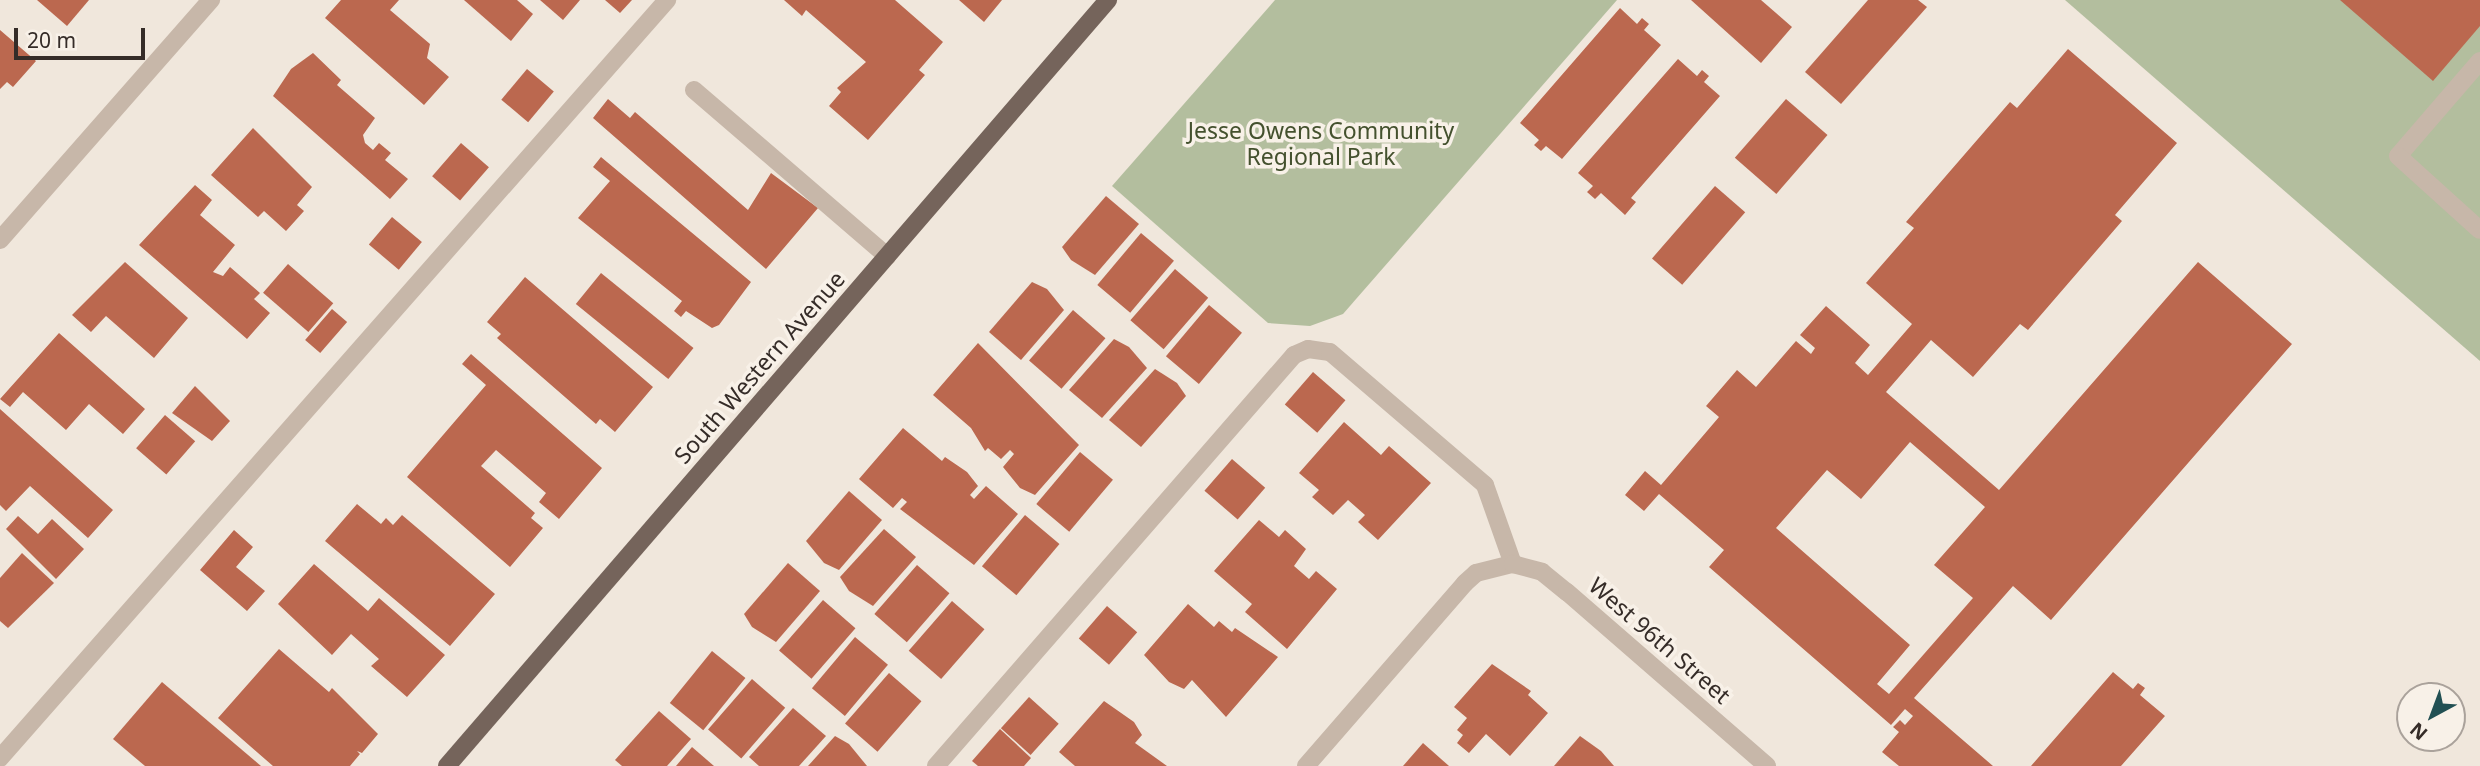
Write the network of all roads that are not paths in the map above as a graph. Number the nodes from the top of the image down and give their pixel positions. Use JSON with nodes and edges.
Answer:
{"nodes":[{"id":1,"x":211,"y":0,"type":"edge"},
{"id":2,"x":667,"y":0,"type":"edge"},
{"id":3,"x":1108,"y":0,"type":"edge"},
{"id":4,"x":2480,"y":61,"type":"edge"},
{"id":5,"x":694,"y":90,"type":"dead end"},
{"id":6,"x":2480,"y":230,"type":"edge"},
{"id":7,"x":0,"y":240,"type":"edge"},
{"id":8,"x":887,"y":256,"type":"junction"},
{"id":9,"x":1513,"y":564,"type":"junction"},
{"id":10,"x":0,"y":758,"type":"edge"},
{"id":11,"x":447,"y":766,"type":"edge"},
{"id":12,"x":936,"y":766,"type":"edge"},
{"id":13,"x":1306,"y":766,"type":"edge"},
{"id":14,"x":1767,"y":766,"type":"edge"}],
"edges":[{"from":1,"to":7,"type":"street"},
{"from":2,"to":10,"type":"street"},
{"from":3,"to":8,"type":"main road","name":"South Western Avenue"},
{"from":4,"to":6,"type":"street"},
{"from":5,"to":8,"type":"street"},
{"from":8,"to":11,"type":"main road","name":"South Western Avenue"},
{"from":9,"to":12,"type":"street"},
{"from":9,"to":13,"type":"street"},
{"from":9,"to":14,"type":"street","name":"West 96th Street"}]}
